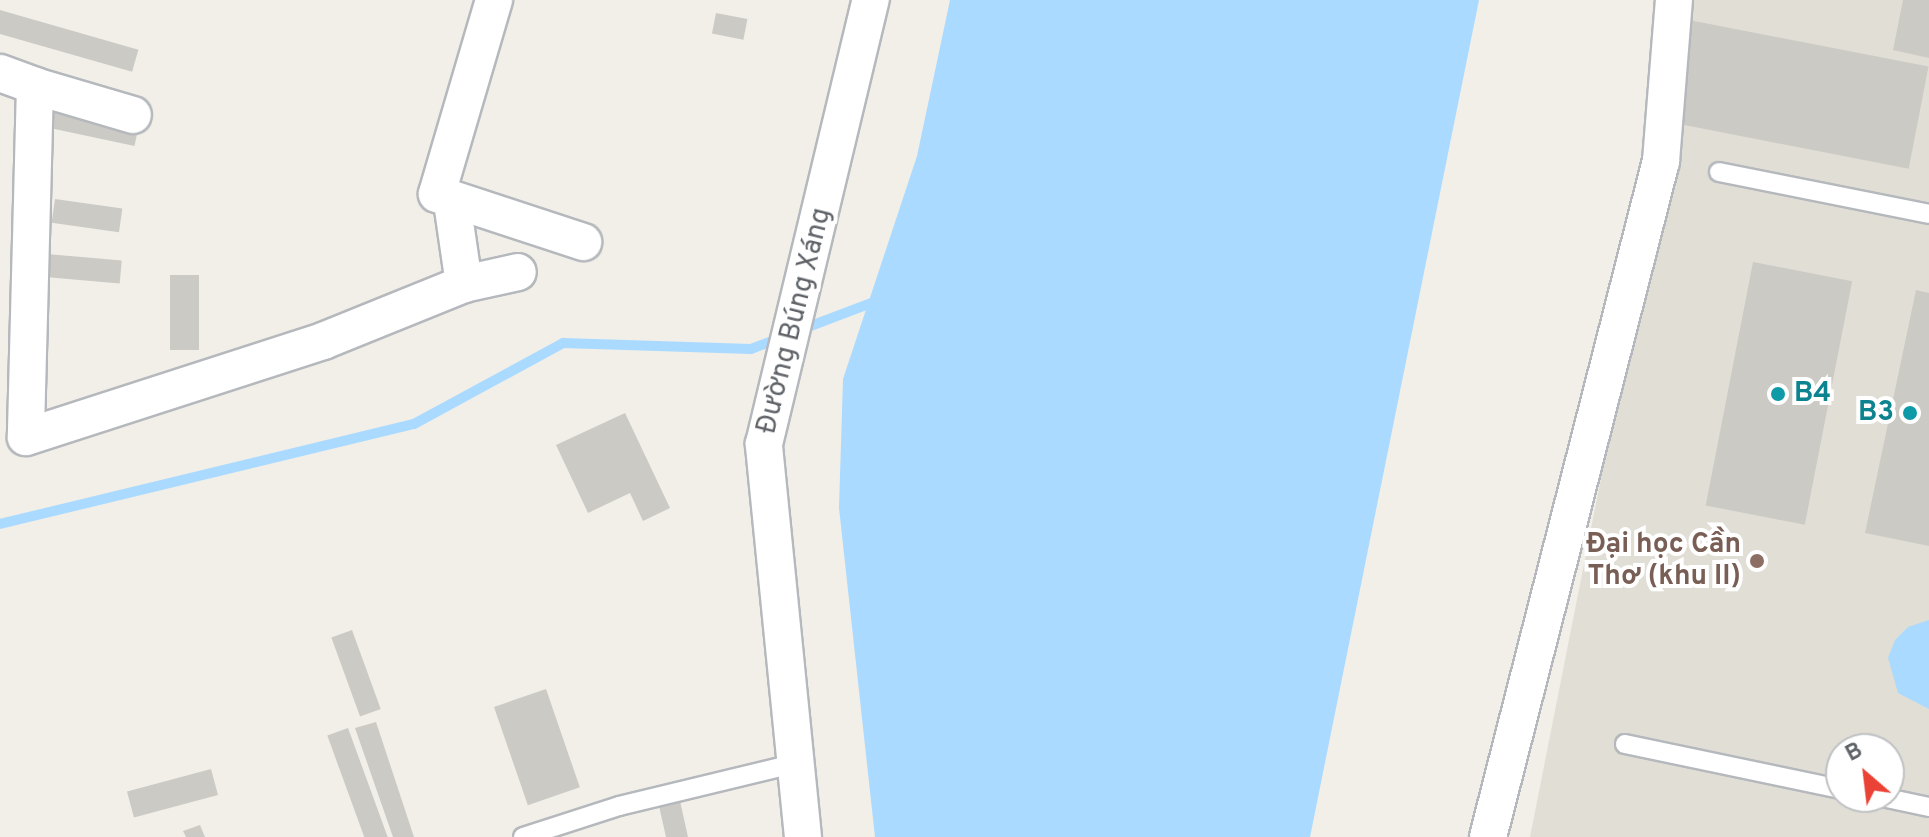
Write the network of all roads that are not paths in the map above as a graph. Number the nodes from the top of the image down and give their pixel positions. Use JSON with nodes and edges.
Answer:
{"nodes":[{"id":1,"x":494,"y":0,"type":"edge"},
{"id":2,"x":871,"y":0,"type":"edge"},
{"id":3,"x":1674,"y":0,"type":"edge"},
{"id":4,"x":0,"y":73,"type":"edge"},
{"id":5,"x":35,"y":86,"type":"junction"},
{"id":6,"x":133,"y":115,"type":"dead end"},
{"id":7,"x":1719,"y":172,"type":"dead end"},
{"id":8,"x":452,"y":202,"type":"junction"},
{"id":9,"x":1929,"y":214,"type":"edge"},
{"id":10,"x":583,"y":242,"type":"dead end"},
{"id":11,"x":518,"y":272,"type":"dead end"},
{"id":12,"x":464,"y":284,"type":"junction"},
{"id":13,"x":1625,"y":744,"type":"dead end"},
{"id":14,"x":793,"y":764,"type":"junction"},
{"id":15,"x":1825,"y":786,"type":"edge"},
{"id":16,"x":1905,"y":802,"type":"edge"},
{"id":17,"x":1929,"y":807,"type":"edge"},
{"id":18,"x":523,"y":837,"type":"edge"},
{"id":19,"x":803,"y":837,"type":"edge"},
{"id":20,"x":1488,"y":837,"type":"edge"}],
"edges":[{"from":1,"to":8,"type":"street"},
{"from":2,"to":14,"type":"street","name":"Đường Búng Xáng"},
{"from":3,"to":20,"type":"street"},
{"from":4,"to":5,"type":"street"},
{"from":5,"to":6,"type":"street"},
{"from":5,"to":12,"type":"street"},
{"from":7,"to":9,"type":"lane"},
{"from":8,"to":10,"type":"street"},
{"from":8,"to":12,"type":"street"},
{"from":11,"to":12,"type":"street"},
{"from":13,"to":15,"type":"lane"},
{"from":14,"to":18,"type":"lane"},
{"from":14,"to":19,"type":"street","name":"Đường Búng Xáng"},
{"from":16,"to":17,"type":"lane"}]}
